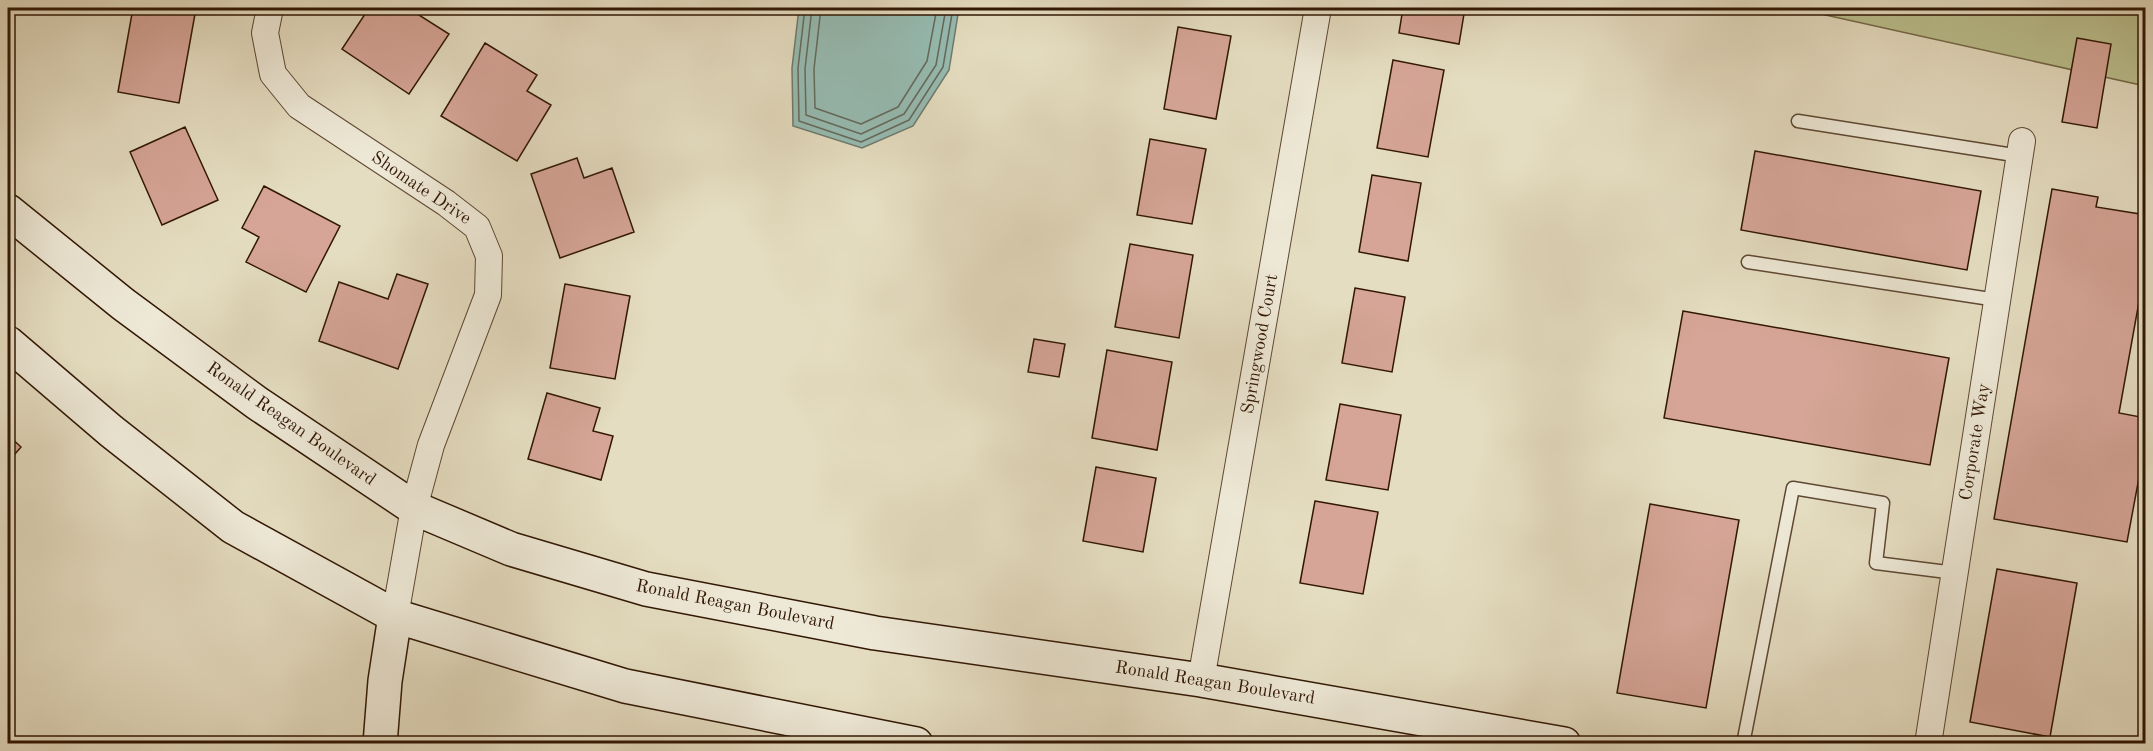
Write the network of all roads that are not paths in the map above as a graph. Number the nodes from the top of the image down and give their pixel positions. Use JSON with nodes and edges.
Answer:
{"nodes":[{"id":1,"x":270,"y":8,"type":"edge"},
{"id":2,"x":1318,"y":8,"type":"edge"},
{"id":3,"x":1798,"y":121,"type":"dead end"},
{"id":4,"x":2021,"y":148,"type":"joint"},
{"id":5,"x":8,"y":211,"type":"edge"},
{"id":6,"x":1748,"y":262,"type":"dead end"},
{"id":7,"x":1997,"y":300,"type":"junction"},
{"id":8,"x":8,"y":343,"type":"edge"},
{"id":9,"x":414,"y":508,"type":"junction"},
{"id":10,"x":1954,"y":573,"type":"junction"},
{"id":11,"x":395,"y":616,"type":"junction"},
{"id":12,"x":1201,"y":680,"type":"junction"},
{"id":13,"x":380,"y":744,"type":"edge"},
{"id":14,"x":916,"y":744,"type":"edge"},
{"id":15,"x":1564,"y":744,"type":"edge"},
{"id":16,"x":1743,"y":744,"type":"edge"},
{"id":17,"x":1928,"y":744,"type":"edge"}],
"edges":[{"from":1,"to":9,"type":"street","name":"Shomate Drive"},
{"from":2,"to":12,"type":"street","name":"Springwood Court"},
{"from":3,"to":4,"type":"lane"},
{"from":4,"to":7,"type":"street","name":"Corporate Way"},
{"from":5,"to":9,"type":"main road","name":"Ronald Reagan Boulevard"},
{"from":6,"to":7,"type":"lane"},
{"from":7,"to":10,"type":"street","name":"Corporate Way"},
{"from":8,"to":11,"type":"main road"},
{"from":9,"to":11,"type":"street","name":"Shomate Drive"},
{"from":9,"to":12,"type":"main road","name":"Ronald Reagan Boulevard"},
{"from":10,"to":16,"type":"lane"},
{"from":10,"to":17,"type":"street","name":"Corporate Way"},
{"from":11,"to":13,"type":"main road"},
{"from":11,"to":14,"type":"main road"},
{"from":12,"to":15,"type":"main road","name":"Ronald Reagan Boulevard"}]}
